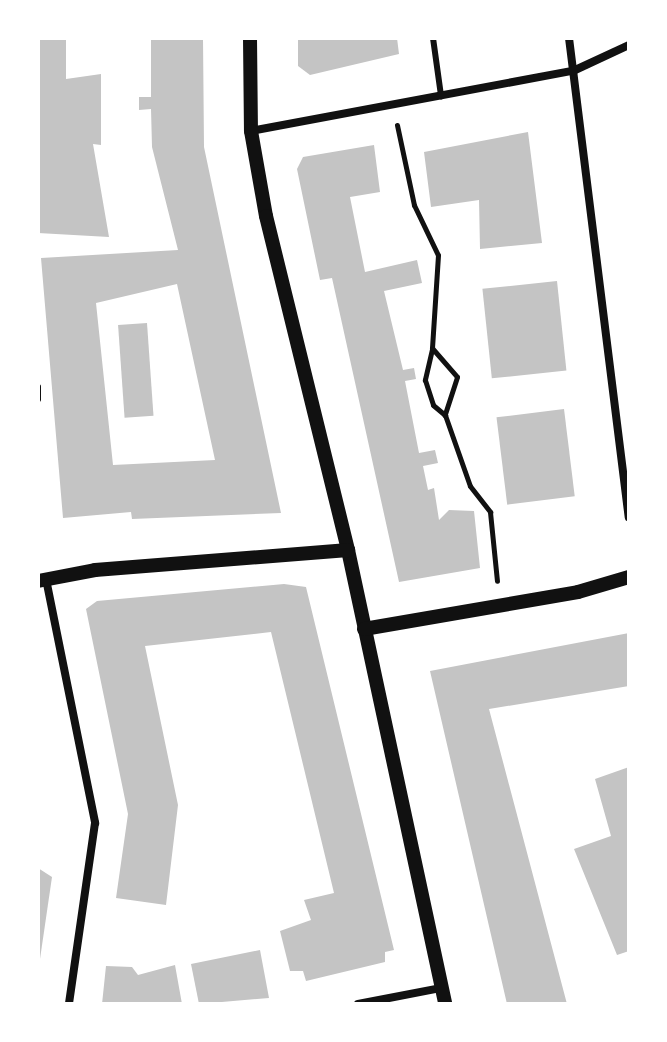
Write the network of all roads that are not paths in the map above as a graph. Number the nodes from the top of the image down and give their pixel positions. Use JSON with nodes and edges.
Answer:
{"nodes":[{"id":1,"x":250,"y":38,"type":"edge"},
{"id":2,"x":433,"y":38,"type":"edge"},
{"id":3,"x":569,"y":38,"type":"edge"},
{"id":4,"x":629,"y":45,"type":"edge"},
{"id":5,"x":573,"y":71,"type":"junction"},
{"id":6,"x":441,"y":96,"type":"junction"},
{"id":7,"x":251,"y":131,"type":"junction"},
{"id":8,"x":629,"y":517,"type":"edge"},
{"id":9,"x":348,"y":550,"type":"junction"},
{"id":10,"x":629,"y":577,"type":"edge"},
{"id":11,"x":42,"y":580,"type":"edge"},
{"id":12,"x":364,"y":629,"type":"junction"},
{"id":13,"x":441,"y":988,"type":"junction"},
{"id":14,"x":69,"y":1004,"type":"edge"},
{"id":15,"x":358,"y":1004,"type":"edge"},
{"id":16,"x":445,"y":1004,"type":"edge"}],
"edges":[{"from":1,"to":7,"type":"street"},
{"from":2,"to":6,"type":"lane"},
{"from":3,"to":5,"type":"street"},
{"from":4,"to":5,"type":"street"},
{"from":5,"to":6,"type":"street"},
{"from":5,"to":8,"type":"street"},
{"from":6,"to":7,"type":"street"},
{"from":7,"to":9,"type":"street"},
{"from":9,"to":11,"type":"street"},
{"from":9,"to":12,"type":"street"},
{"from":10,"to":12,"type":"street"},
{"from":11,"to":14,"type":"street"},
{"from":12,"to":13,"type":"street"},
{"from":13,"to":15,"type":"street"},
{"from":13,"to":16,"type":"street"}]}
